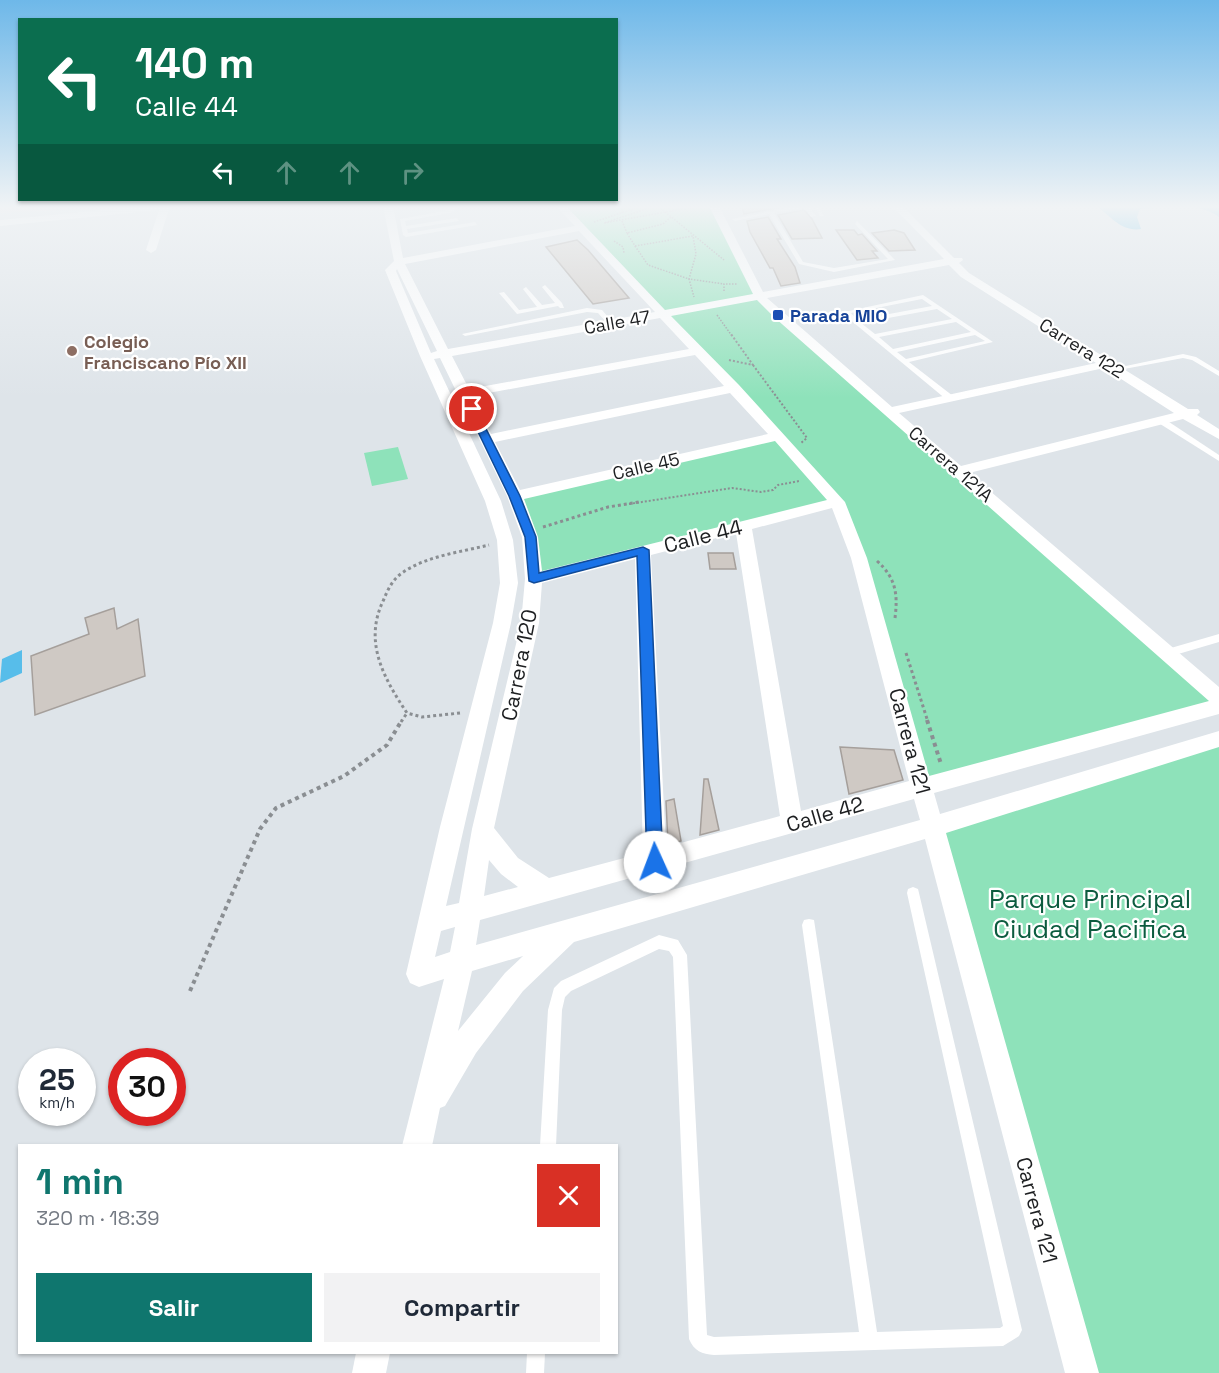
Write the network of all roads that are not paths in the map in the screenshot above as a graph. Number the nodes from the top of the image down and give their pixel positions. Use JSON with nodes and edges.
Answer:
{"nodes":[{"id":1,"x":397,"y":270,"type":"edge"},
{"id":2,"x":625,"y":270,"type":"edge"},
{"id":3,"x":746,"y":270,"type":"edge"},
{"id":4,"x":899,"y":270,"type":"edge"},
{"id":5,"x":961,"y":270,"type":"edge"},
{"id":6,"x":968,"y":270,"type":"edge"},
{"id":7,"x":545,"y":286,"type":"dead end"},
{"id":8,"x":526,"y":290,"type":"dead end"},
{"id":9,"x":502,"y":293,"type":"dead end"},
{"id":10,"x":759,"y":296,"type":"junction"},
{"id":11,"x":560,"y":304,"type":"junction"},
{"id":12,"x":937,"y":307,"type":"junction"},
{"id":13,"x":541,"y":308,"type":"junction"},
{"id":14,"x":569,"y":313,"type":"junction"},
{"id":15,"x":663,"y":313,"type":"junction"},
{"id":16,"x":957,"y":320,"type":"junction"},
{"id":17,"x":856,"y":322,"type":"junction"},
{"id":18,"x":610,"y":323,"type":"junction"},
{"id":19,"x":976,"y":333,"type":"junction"},
{"id":20,"x":465,"y":334,"type":"dead end"},
{"id":21,"x":873,"y":336,"type":"junction"},
{"id":22,"x":698,"y":351,"type":"junction"},
{"id":23,"x":892,"y":351,"type":"junction"},
{"id":24,"x":435,"y":355,"type":"junction"},
{"id":25,"x":904,"y":361,"type":"junction"},
{"id":26,"x":1107,"y":364,"type":"junction"},
{"id":27,"x":1124,"y":367,"type":"junction"},
{"id":28,"x":1219,"y":374,"type":"edge"},
{"id":29,"x":734,"y":388,"type":"junction"},
{"id":30,"x":464,"y":394,"type":"junction"},
{"id":31,"x":950,"y":398,"type":"junction"},
{"id":32,"x":890,"y":411,"type":"junction"},
{"id":33,"x":1191,"y":412,"type":"junction"},
{"id":34,"x":1160,"y":420,"type":"junction"},
{"id":35,"x":1219,"y":425,"type":"edge"},
{"id":36,"x":1219,"y":435,"type":"edge"},
{"id":37,"x":778,"y":436,"type":"junction"},
{"id":38,"x":487,"y":439,"type":"junction"},
{"id":39,"x":1219,"y":459,"type":"edge"},
{"id":40,"x":960,"y":471,"type":"junction"},
{"id":41,"x":515,"y":496,"type":"junction"},
{"id":42,"x":837,"y":502,"type":"junction"},
{"id":43,"x":743,"y":525,"type":"junction"},
{"id":44,"x":643,"y":550,"type":"junction"},
{"id":45,"x":534,"y":579,"type":"junction"},
{"id":46,"x":1219,"y":639,"type":"edge"},
{"id":47,"x":1168,"y":653,"type":"junction"},
{"id":48,"x":1219,"y":698,"type":"edge"},
{"id":49,"x":1219,"y":706,"type":"edge"},
{"id":50,"x":1219,"y":739,"type":"edge"},
{"id":51,"x":923,"y":787,"type":"junction"},
{"id":52,"x":792,"y":824,"type":"junction"},
{"id":53,"x":932,"y":827,"type":"junction"},
{"id":54,"x":483,"y":829,"type":"junction"},
{"id":55,"x":655,"y":862,"type":"junction"},
{"id":56,"x":548,"y":890,"type":"junction"},
{"id":57,"x":913,"y":893,"type":"dead end"},
{"id":58,"x":471,"y":911,"type":"junction"},
{"id":59,"x":431,"y":922,"type":"junction"},
{"id":60,"x":809,"y":925,"type":"dead end"},
{"id":61,"x":566,"y":934,"type":"junction"},
{"id":62,"x":461,"y":963,"type":"junction"},
{"id":63,"x":420,"y":1132,"type":"edge"},
{"id":64,"x":548,"y":1144,"type":"edge"},
{"id":65,"x":869,"y":1341,"type":"junction"},
{"id":66,"x":373,"y":1354,"type":"edge"},
{"id":67,"x":536,"y":1354,"type":"edge"},
{"id":68,"x":369,"y":1373,"type":"edge"},
{"id":69,"x":535,"y":1373,"type":"edge"},
{"id":70,"x":1082,"y":1373,"type":"edge"}],
"edges":[{"from":1,"to":24,"type":"street","name":"Carrera 120"},
{"from":2,"to":15,"type":"street","name":"Carrera 121"},
{"from":3,"to":10,"type":"street","name":"Carrera 121A"},
{"from":4,"to":10,"type":"street","name":"Calle 47"},
{"from":5,"to":26,"type":"street","name":"Carrera 122"},
{"from":6,"to":27,"type":"street","name":"Carrera 122"},
{"from":7,"to":11,"type":"lane"},
{"from":8,"to":13,"type":"lane"},
{"from":9,"to":13,"type":"lane"},
{"from":10,"to":15,"type":"street","name":"Calle 47"},
{"from":10,"to":32,"type":"street","name":"Carrera 121A"},
{"from":11,"to":13,"type":"lane"},
{"from":11,"to":14,"type":"lane"},
{"from":12,"to":16,"type":"lane"},
{"from":12,"to":17,"type":"lane"},
{"from":12,"to":17,"type":"lane"},
{"from":14,"to":18,"type":"lane"},
{"from":14,"to":20,"type":"lane"},
{"from":15,"to":18,"type":"street","name":"Calle 47"},
{"from":15,"to":22,"type":"street","name":"Carrera 121"},
{"from":16,"to":19,"type":"lane"},
{"from":16,"to":21,"type":"lane"},
{"from":17,"to":21,"type":"lane"},
{"from":18,"to":24,"type":"street","name":"Calle 47"},
{"from":19,"to":23,"type":"lane"},
{"from":19,"to":25,"type":"lane"},
{"from":21,"to":23,"type":"lane"},
{"from":22,"to":29,"type":"street","name":"Carrera 121"},
{"from":22,"to":30,"type":"street"},
{"from":23,"to":25,"type":"lane"},
{"from":24,"to":30,"type":"street","name":"Carrera 120"},
{"from":24,"to":59,"type":"street","name":"Carrera 120"},
{"from":25,"to":31,"type":"lane"},
{"from":26,"to":31,"type":"street"},
{"from":26,"to":33,"type":"street","name":"Carrera 122"},
{"from":27,"to":28,"type":"lane"},
{"from":27,"to":33,"type":"street","name":"Carrera 122"},
{"from":29,"to":37,"type":"street","name":"Carrera 121"},
{"from":29,"to":38,"type":"street"},
{"from":30,"to":38,"type":"street","name":"Carrera 120"},
{"from":31,"to":32,"type":"street"},
{"from":32,"to":40,"type":"street","name":"Carrera 121A"},
{"from":33,"to":34,"type":"street"},
{"from":33,"to":35,"type":"street","name":"Carrera 122"},
{"from":33,"to":36,"type":"street","name":"Carrera 122"},
{"from":34,"to":39,"type":"lane"},
{"from":34,"to":40,"type":"street"},
{"from":37,"to":41,"type":"street","name":"Calle 45"},
{"from":37,"to":42,"type":"street","name":"Carrera 121"},
{"from":38,"to":41,"type":"street","name":"Carrera 120"},
{"from":40,"to":47,"type":"street","name":"Carrera 121A"},
{"from":41,"to":45,"type":"street","name":"Carrera 120"},
{"from":42,"to":43,"type":"street","name":"Calle 44"},
{"from":42,"to":51,"type":"street","name":"Carrera 121"},
{"from":43,"to":44,"type":"street","name":"Calle 44"},
{"from":43,"to":52,"type":"street"},
{"from":44,"to":45,"type":"street","name":"Calle 44"},
{"from":44,"to":55,"type":"street"},
{"from":45,"to":54,"type":"street","name":"Carrera 120"},
{"from":46,"to":47,"type":"lane"},
{"from":47,"to":48,"type":"street","name":"Carrera 121A"},
{"from":49,"to":51,"type":"street","name":"Calle 42"},
{"from":50,"to":53,"type":"street"},
{"from":51,"to":52,"type":"street","name":"Calle 42"},
{"from":51,"to":53,"type":"street","name":"Carrera 121"},
{"from":52,"to":55,"type":"street","name":"Calle 42"},
{"from":53,"to":61,"type":"street"},
{"from":53,"to":70,"type":"street","name":"Carrera 121"},
{"from":54,"to":56,"type":"street"},
{"from":54,"to":58,"type":"street","name":"Carrera 120"},
{"from":55,"to":56,"type":"street","name":"Calle 42"},
{"from":56,"to":58,"type":"street","name":"Calle 42"},
{"from":57,"to":65,"type":"lane"},
{"from":58,"to":59,"type":"street","name":"Calle 42"},
{"from":58,"to":62,"type":"street","name":"Carrera 120"},
{"from":59,"to":62,"type":"street","name":"Carrera 120"},
{"from":60,"to":65,"type":"lane"},
{"from":61,"to":62,"type":"street"},
{"from":61,"to":63,"type":"street"},
{"from":62,"to":63,"type":"street","name":"Carrera 120"},
{"from":64,"to":65,"type":"lane"},
{"from":66,"to":68,"type":"street"},
{"from":67,"to":69,"type":"lane"}]}
